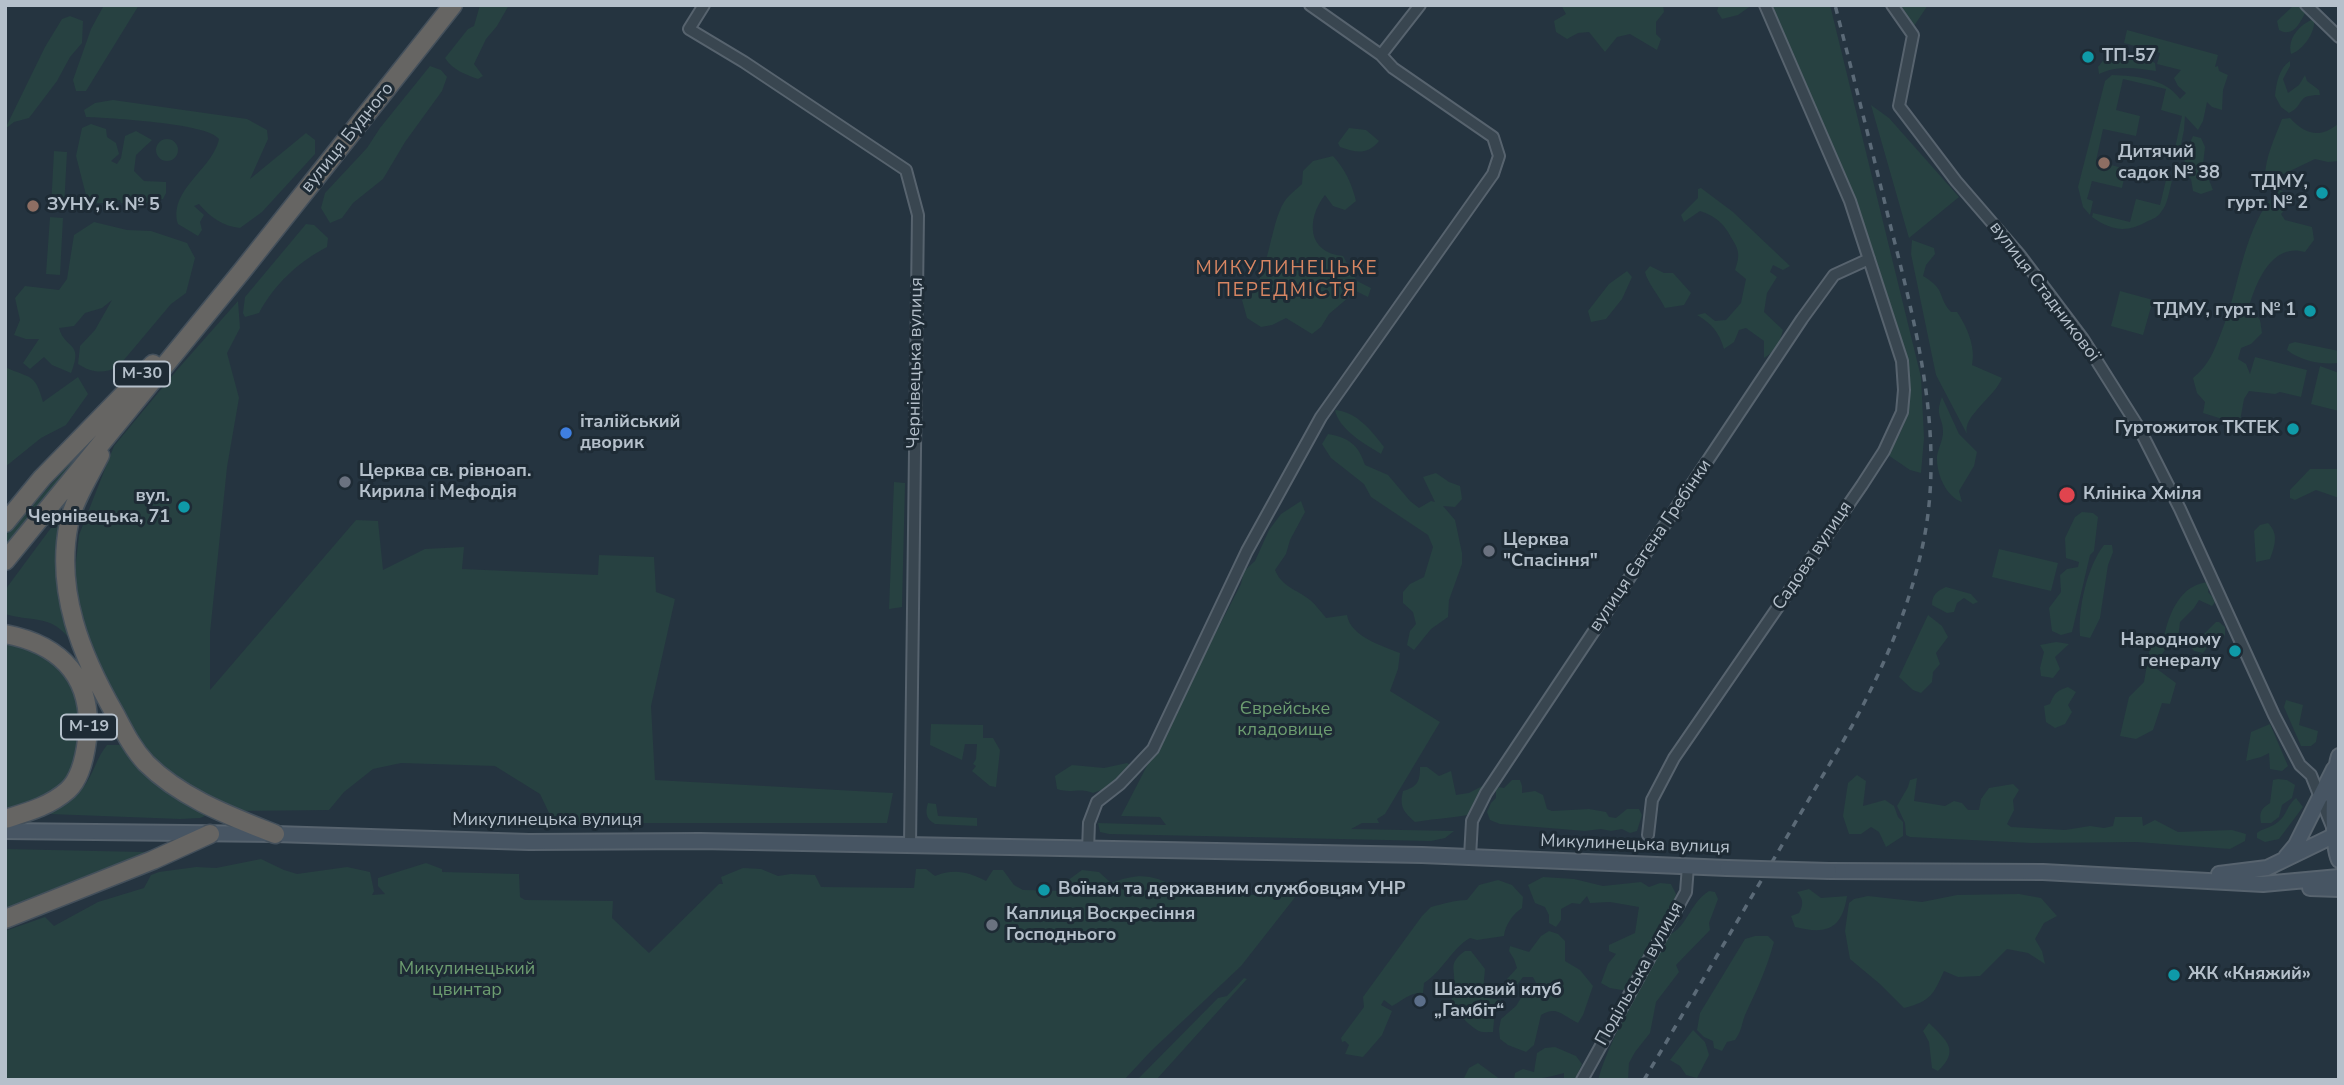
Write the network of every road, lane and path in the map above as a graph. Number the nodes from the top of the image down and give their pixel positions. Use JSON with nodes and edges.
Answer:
{"nodes":[{"id":1,"x":453,"y":5,"type":"edge"},
{"id":2,"x":705,"y":5,"type":"edge"},
{"id":3,"x":1310,"y":5,"type":"edge"},
{"id":4,"x":1420,"y":5,"type":"edge"},
{"id":5,"x":1765,"y":5,"type":"edge"},
{"id":6,"x":1892,"y":5,"type":"edge"},
{"id":7,"x":2306,"y":5,"type":"edge"},
{"id":8,"x":2339,"y":37,"type":"edge"},
{"id":9,"x":1381,"y":55,"type":"junction"},
{"id":10,"x":1869,"y":259,"type":"junction"},
{"id":11,"x":243,"y":271,"type":"junction"},
{"id":12,"x":111,"y":431,"type":"junction"},
{"id":13,"x":42,"y":478,"type":"junction"},
{"id":14,"x":5,"y":503,"type":"edge"},
{"id":15,"x":5,"y":523,"type":"edge"},
{"id":16,"x":5,"y":561,"type":"edge"},
{"id":17,"x":5,"y":634,"type":"edge"},
{"id":18,"x":2337,"y":763,"type":"edge"},
{"id":19,"x":2320,"y":798,"type":"junction"},
{"id":20,"x":5,"y":819,"type":"edge"},
{"id":21,"x":5,"y":831,"type":"edge"},
{"id":22,"x":2337,"y":832,"type":"edge"},
{"id":23,"x":210,"y":834,"type":"junction"},
{"id":24,"x":275,"y":834,"type":"junction"},
{"id":25,"x":1648,"y":835,"type":"dead end"},
{"id":26,"x":910,"y":845,"type":"junction"},
{"id":27,"x":1088,"y":850,"type":"junction"},
{"id":28,"x":1470,"y":857,"type":"junction"},
{"id":29,"x":2339,"y":860,"type":"edge"},
{"id":30,"x":2282,"y":863,"type":"junction"},
{"id":31,"x":1688,"y":866,"type":"junction"},
{"id":32,"x":2339,"y":877,"type":"edge"},
{"id":33,"x":2181,"y":878,"type":"junction"},
{"id":34,"x":2263,"y":884,"type":"junction"},
{"id":35,"x":2339,"y":889,"type":"edge"},
{"id":36,"x":5,"y":919,"type":"edge"},
{"id":37,"x":1582,"y":1080,"type":"edge"}],
"edges":[{"from":1,"to":11,"type":"highway","name":"вулиця Будного","number":"М-30"},
{"from":2,"to":26,"type":"street","name":"Чернівецька вулиця"},
{"from":3,"to":9,"type":"street"},
{"from":4,"to":9,"type":"street"},
{"from":5,"to":10,"type":"street","name":"Садова вулиця"},
{"from":6,"to":19,"type":"street","name":"вулиця Стадникової"},
{"from":7,"to":8,"type":"street"},
{"from":9,"to":27,"type":"street"},
{"from":10,"to":25,"type":"street","name":"Садова вулиця"},
{"from":10,"to":28,"type":"street","name":"вулиця Євгена Гребінки"},
{"from":11,"to":12,"type":"highway","number":"М-30"},
{"from":11,"to":13,"type":"highway","number":"М-30"},
{"from":12,"to":16,"type":"highway","number":"М-30"},
{"from":12,"to":24,"type":"highway"},
{"from":13,"to":14,"type":"highway"},
{"from":13,"to":15,"type":"highway","number":"М-30"},
{"from":17,"to":20,"type":"highway","number":"М-19"},
{"from":18,"to":19,"type":"main road"},
{"from":18,"to":22,"type":"main road"},
{"from":19,"to":22,"type":"street","name":"вулиця Стадникової"},
{"from":19,"to":30,"type":"main road"},
{"from":21,"to":23,"type":"main road","name":"Микулинецька вулиця"},
{"from":22,"to":29,"type":"main road"},
{"from":22,"to":30,"type":"main road","name":"Микулинецька вулиця"},
{"from":23,"to":24,"type":"main road","name":"Микулинецька вулиця"},
{"from":23,"to":36,"type":"highway"},
{"from":24,"to":26,"type":"main road","name":"Микулинецька вулиця"},
{"from":26,"to":27,"type":"main road","name":"Микулинецька вулиця"},
{"from":27,"to":28,"type":"main road","name":"Микулинецька вулиця"},
{"from":28,"to":31,"type":"main road","name":"Микулинецька вулиця"},
{"from":30,"to":33,"type":"main road","name":"Микулинецька вулиця"},
{"from":31,"to":33,"type":"main road","name":"Микулинецька вулиця","bridge":true},
{"from":31,"to":37,"type":"street","name":"Подільська вулиця"},
{"from":32,"to":34,"type":"main road","name":"Микулинецька вулиця"},
{"from":33,"to":34,"type":"main road","name":"Микулинецька вулиця"},
{"from":34,"to":35,"type":"main road"}]}
